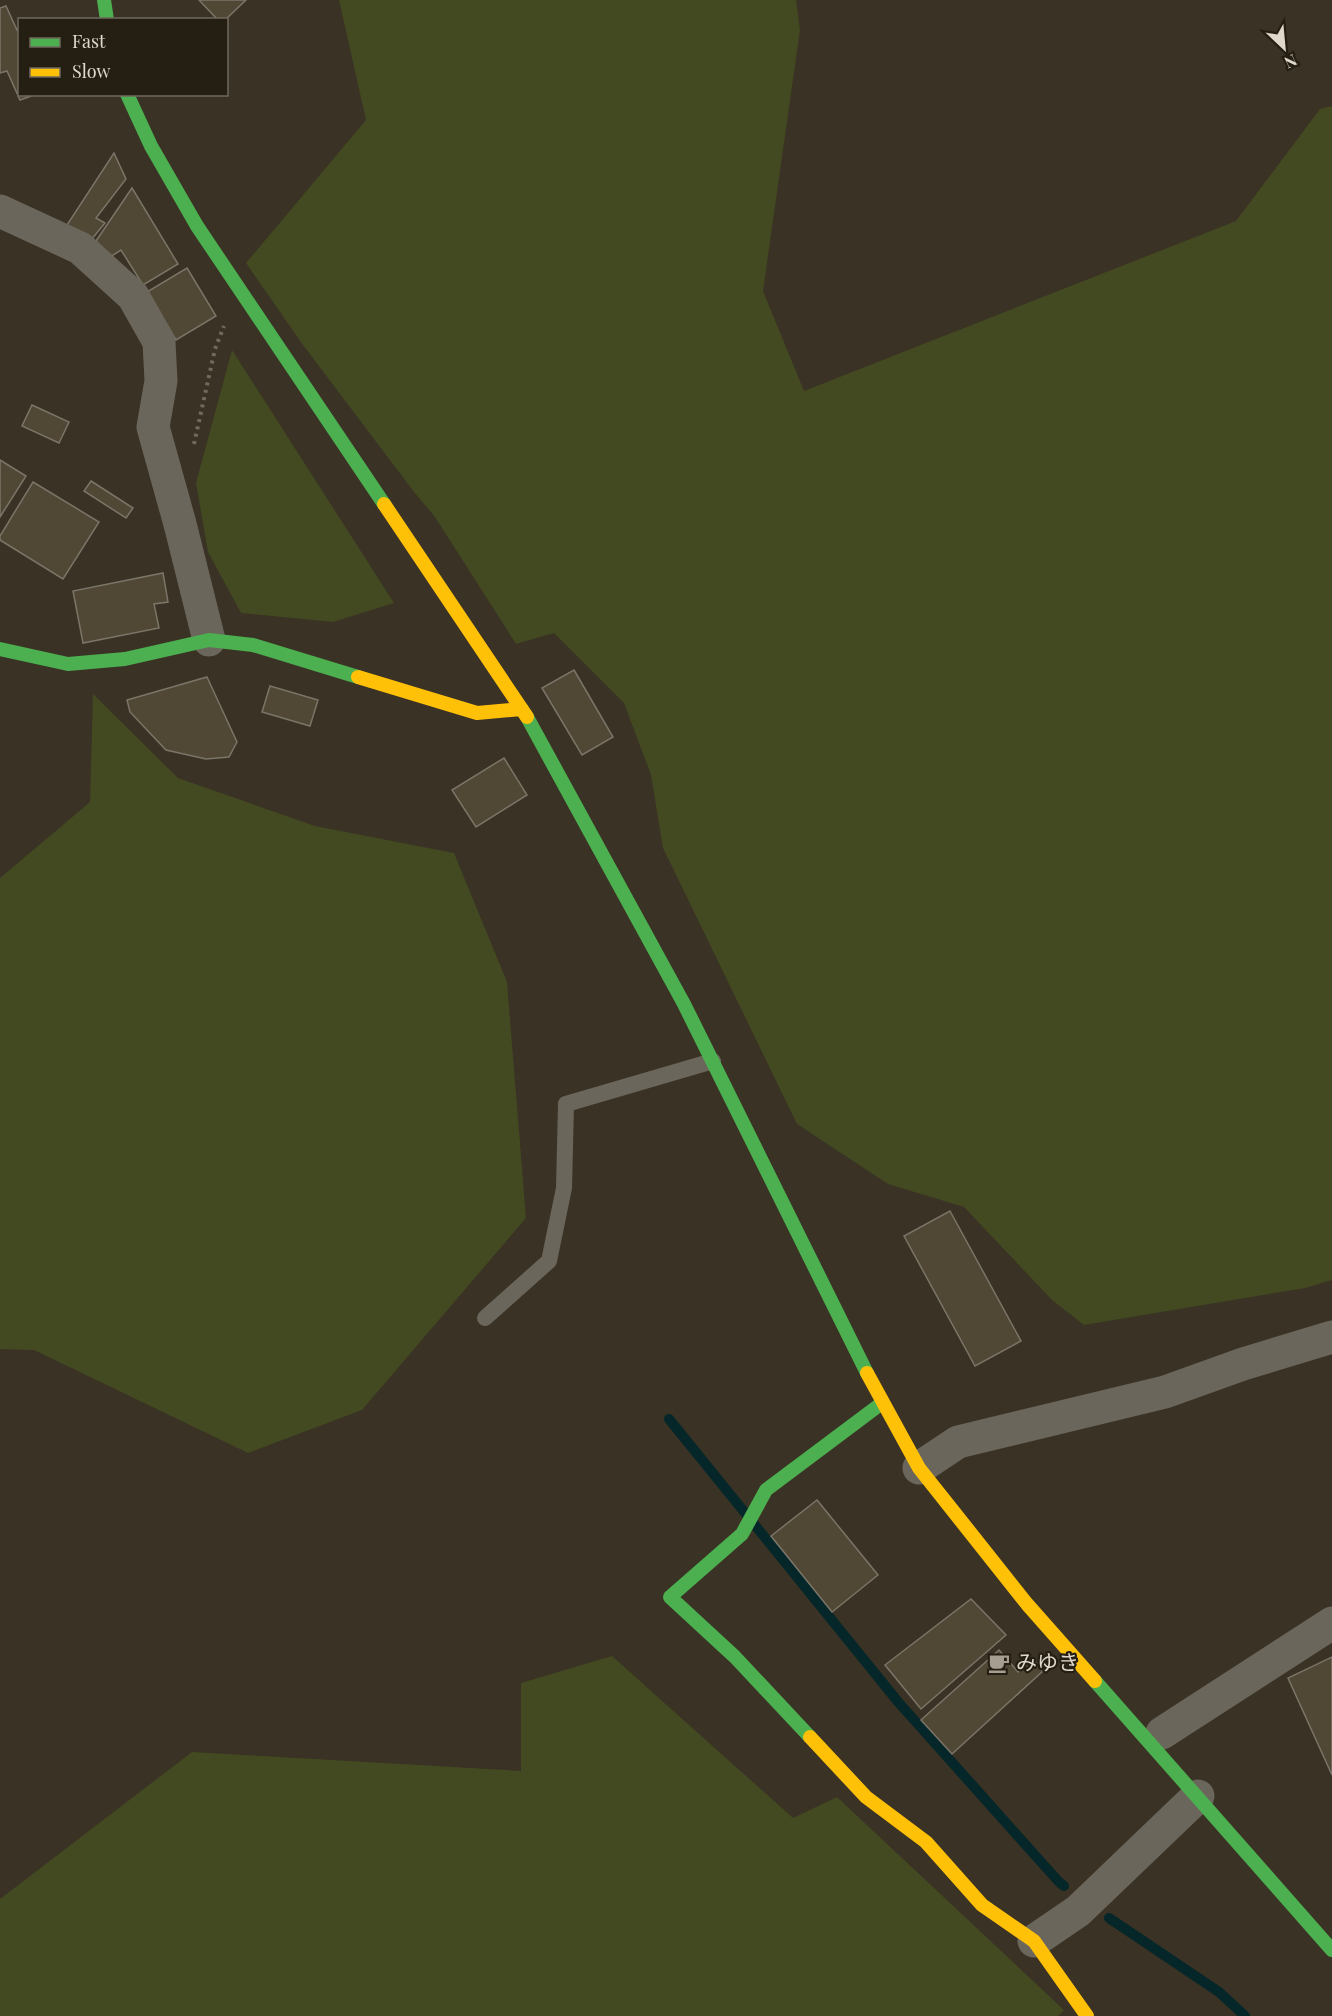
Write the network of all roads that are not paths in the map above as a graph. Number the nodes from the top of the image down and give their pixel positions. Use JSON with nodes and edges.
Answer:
{"nodes":[{"id":1,"x":104,"y":0,"type":"edge"},
{"id":2,"x":107,"y":18,"type":"edge"},
{"id":3,"x":128,"y":96,"type":"edge"},
{"id":4,"x":0,"y":211,"type":"edge"},
{"id":5,"x":209,"y":640,"type":"junction"},
{"id":6,"x":0,"y":650,"type":"edge"},
{"id":7,"x":522,"y":709,"type":"junction"},
{"id":8,"x":713,"y":1061,"type":"junction"},
{"id":9,"x":485,"y":1318,"type":"dead end"},
{"id":10,"x":1332,"y":1337,"type":"edge"},
{"id":11,"x":882,"y":1403,"type":"junction"},
{"id":12,"x":919,"y":1468,"type":"junction"},
{"id":13,"x":1332,"y":1623,"type":"edge"},
{"id":14,"x":1162,"y":1733,"type":"dead end"},
{"id":15,"x":1198,"y":1796,"type":"junction"},
{"id":16,"x":1034,"y":1941,"type":"junction"},
{"id":17,"x":1332,"y":1950,"type":"edge"},
{"id":18,"x":1087,"y":2016,"type":"edge"}],
"edges":[{"from":1,"to":2,"type":"street"},
{"from":3,"to":7,"type":"street"},
{"from":4,"to":5,"type":"street"},
{"from":5,"to":6,"type":"street"},
{"from":5,"to":7,"type":"street"},
{"from":7,"to":8,"type":"street"},
{"from":8,"to":9,"type":"lane"},
{"from":8,"to":11,"type":"street"},
{"from":10,"to":12,"type":"street"},
{"from":11,"to":12,"type":"street"},
{"from":11,"to":16,"type":"street"},
{"from":12,"to":15,"type":"street"},
{"from":13,"to":14,"type":"street"},
{"from":15,"to":16,"type":"street"},
{"from":15,"to":17,"type":"street"},
{"from":16,"to":18,"type":"street"}]}
